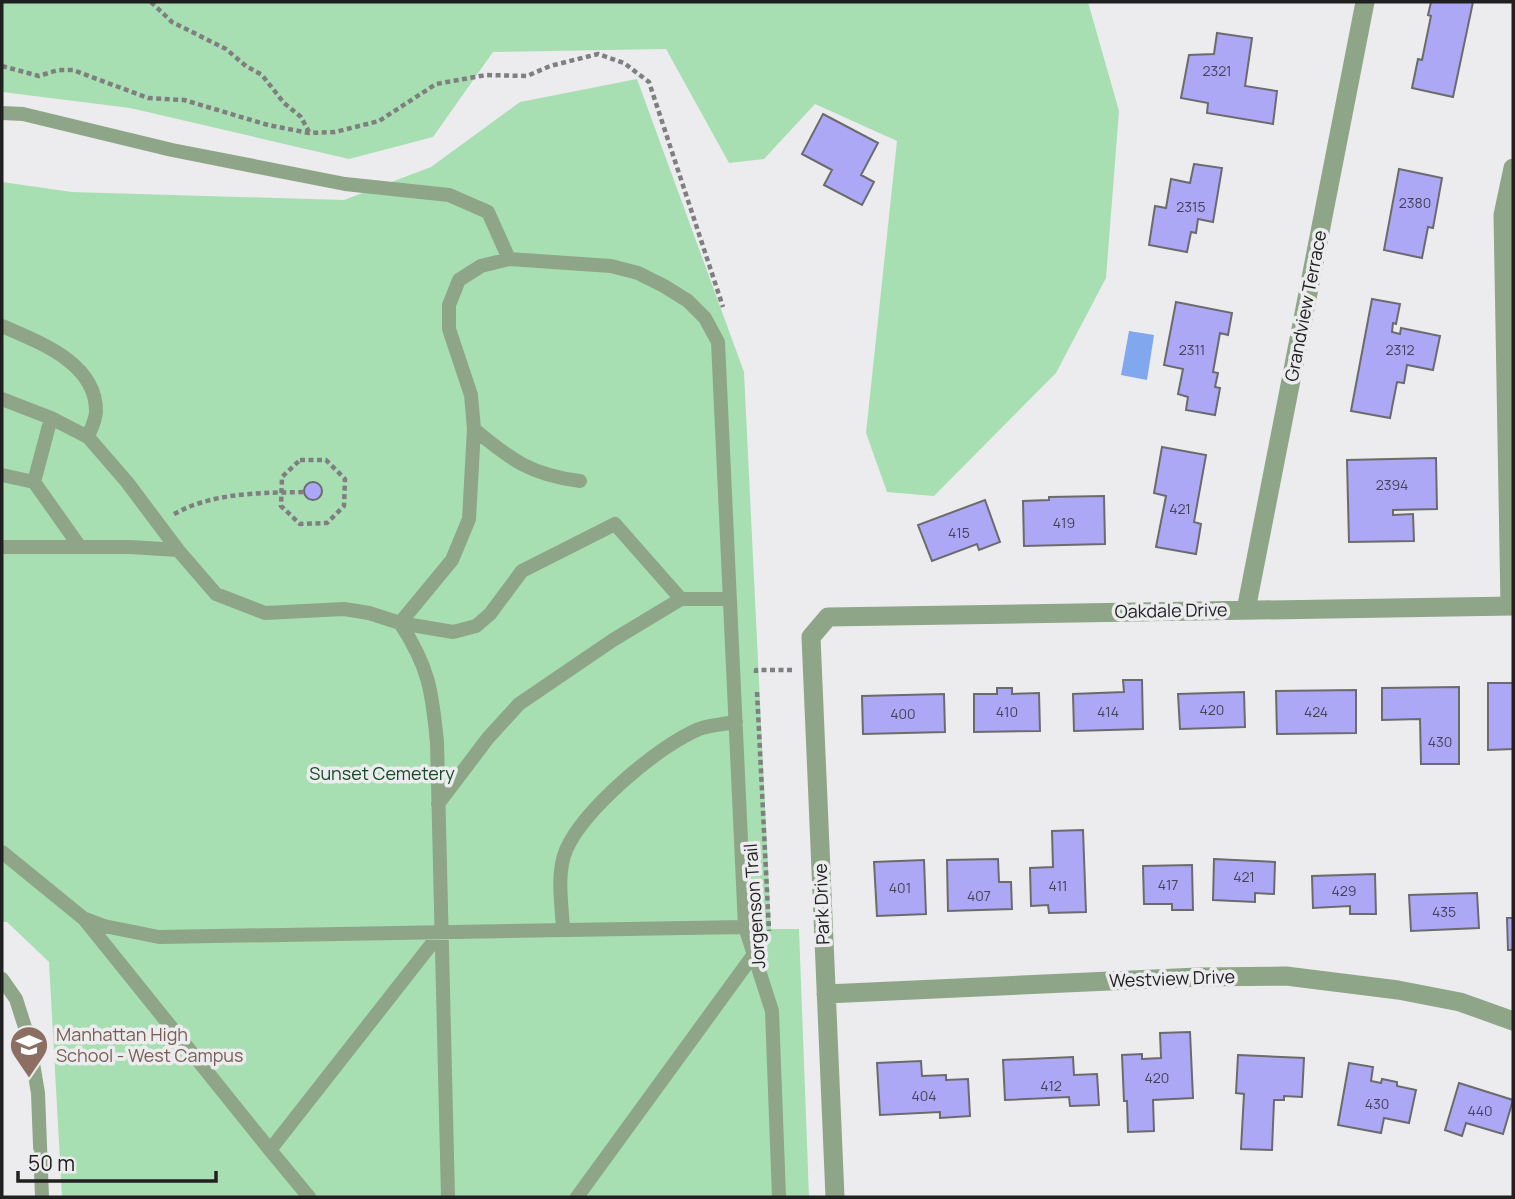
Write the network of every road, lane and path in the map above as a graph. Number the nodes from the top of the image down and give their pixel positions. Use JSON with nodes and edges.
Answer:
{"nodes":[{"id":1,"x":151,"y":2,"type":"edge"},
{"id":2,"x":1365,"y":2,"type":"edge"},
{"id":3,"x":2,"y":66,"type":"edge"},
{"id":4,"x":515,"y":76,"type":"dead end"},
{"id":5,"x":2,"y":113,"type":"edge"},
{"id":6,"x":310,"y":133,"type":"junction"},
{"id":7,"x":1513,"y":168,"type":"edge"},
{"id":8,"x":509,"y":259,"type":"junction"},
{"id":9,"x":2,"y":326,"type":"edge"},
{"id":10,"x":2,"y":399,"type":"edge"},
{"id":11,"x":51,"y":418,"type":"junction"},
{"id":12,"x":474,"y":429,"type":"junction"},
{"id":13,"x":89,"y":437,"type":"junction"},
{"id":14,"x":2,"y":475,"type":"edge"},
{"id":15,"x":580,"y":481,"type":"dead end"},
{"id":16,"x":34,"y":482,"type":"junction"},
{"id":17,"x":281,"y":492,"type":"junction"},
{"id":18,"x":305,"y":492,"type":"dead end"},
{"id":19,"x":158,"y":523,"type":"junction"},
{"id":20,"x":2,"y":547,"type":"edge"},
{"id":21,"x":80,"y":547,"type":"junction"},
{"id":22,"x":178,"y":550,"type":"junction"},
{"id":23,"x":730,"y":598,"type":"junction"},
{"id":24,"x":681,"y":599,"type":"junction"},
{"id":25,"x":1512,"y":606,"type":"edge"},
{"id":26,"x":1246,"y":610,"type":"junction"},
{"id":27,"x":828,"y":617,"type":"joint"},
{"id":28,"x":400,"y":623,"type":"junction"},
{"id":29,"x":813,"y":670,"type":"junction"},
{"id":30,"x":736,"y":722,"type":"junction"},
{"id":31,"x":438,"y":804,"type":"junction"},
{"id":32,"x":2,"y":852,"type":"edge"},
{"id":33,"x":83,"y":918,"type":"junction"},
{"id":34,"x":745,"y":927,"type":"junction"},
{"id":35,"x":563,"y":930,"type":"junction"},
{"id":36,"x":441,"y":932,"type":"junction"},
{"id":37,"x":769,"y":934,"type":"dead end"},
{"id":38,"x":754,"y":954,"type":"junction"},
{"id":39,"x":2,"y":979,"type":"edge"},
{"id":40,"x":826,"y":993,"type":"junction"},
{"id":41,"x":1513,"y":1021,"type":"edge"},
{"id":42,"x":270,"y":1150,"type":"junction"},
{"id":43,"x":42,"y":1197,"type":"edge"},
{"id":44,"x":309,"y":1197,"type":"edge"},
{"id":45,"x":448,"y":1197,"type":"edge"},
{"id":46,"x":577,"y":1197,"type":"edge"},
{"id":47,"x":779,"y":1197,"type":"edge"},
{"id":48,"x":835,"y":1197,"type":"edge"}],
"edges":[{"from":1,"to":6,"type":"path"},
{"from":2,"to":26,"type":"street","name":"Grandview Terrace"},
{"from":3,"to":6,"type":"path"},
{"from":4,"to":6,"type":"path"},
{"from":5,"to":8,"type":"lane"},
{"from":7,"to":25,"type":"street"},
{"from":8,"to":12,"type":"lane"},
{"from":8,"to":23,"type":"lane"},
{"from":9,"to":13,"type":"lane"},
{"from":10,"to":11,"type":"lane"},
{"from":11,"to":13,"type":"lane"},
{"from":11,"to":16,"type":"lane"},
{"from":12,"to":15,"type":"lane"},
{"from":12,"to":28,"type":"lane"},
{"from":13,"to":19,"type":"lane"},
{"from":14,"to":16,"type":"lane"},
{"from":16,"to":21,"type":"lane"},
{"from":17,"to":17,"type":"path"},
{"from":17,"to":18,"type":"path"},
{"from":17,"to":19,"type":"path"},
{"from":19,"to":22,"type":"lane"},
{"from":20,"to":21,"type":"lane"},
{"from":21,"to":22,"type":"lane"},
{"from":22,"to":28,"type":"lane"},
{"from":23,"to":24,"type":"lane"},
{"from":23,"to":30,"type":"lane"},
{"from":24,"to":28,"type":"lane"},
{"from":24,"to":31,"type":"lane"},
{"from":25,"to":26,"type":"street","name":"Oakdale Drive"},
{"from":26,"to":27,"type":"street","name":"Oakdale Drive"},
{"from":27,"to":29,"type":"street","name":"Park Drive"},
{"from":28,"to":31,"type":"lane"},
{"from":29,"to":37,"type":"path","name":"Jorgenson Trail"},
{"from":29,"to":40,"type":"street","name":"Park Drive"},
{"from":30,"to":34,"type":"lane"},
{"from":30,"to":35,"type":"lane"},
{"from":31,"to":36,"type":"lane"},
{"from":32,"to":33,"type":"lane"},
{"from":33,"to":36,"type":"lane"},
{"from":33,"to":42,"type":"lane"},
{"from":34,"to":35,"type":"lane"},
{"from":34,"to":38,"type":"lane"},
{"from":35,"to":36,"type":"lane"},
{"from":36,"to":42,"type":"lane"},
{"from":36,"to":45,"type":"lane"},
{"from":38,"to":46,"type":"lane"},
{"from":38,"to":47,"type":"lane"},
{"from":39,"to":43,"type":"lane"},
{"from":40,"to":41,"type":"street","name":"Westview Drive"},
{"from":40,"to":48,"type":"street","name":"Park Drive"},
{"from":42,"to":44,"type":"lane"}]}
